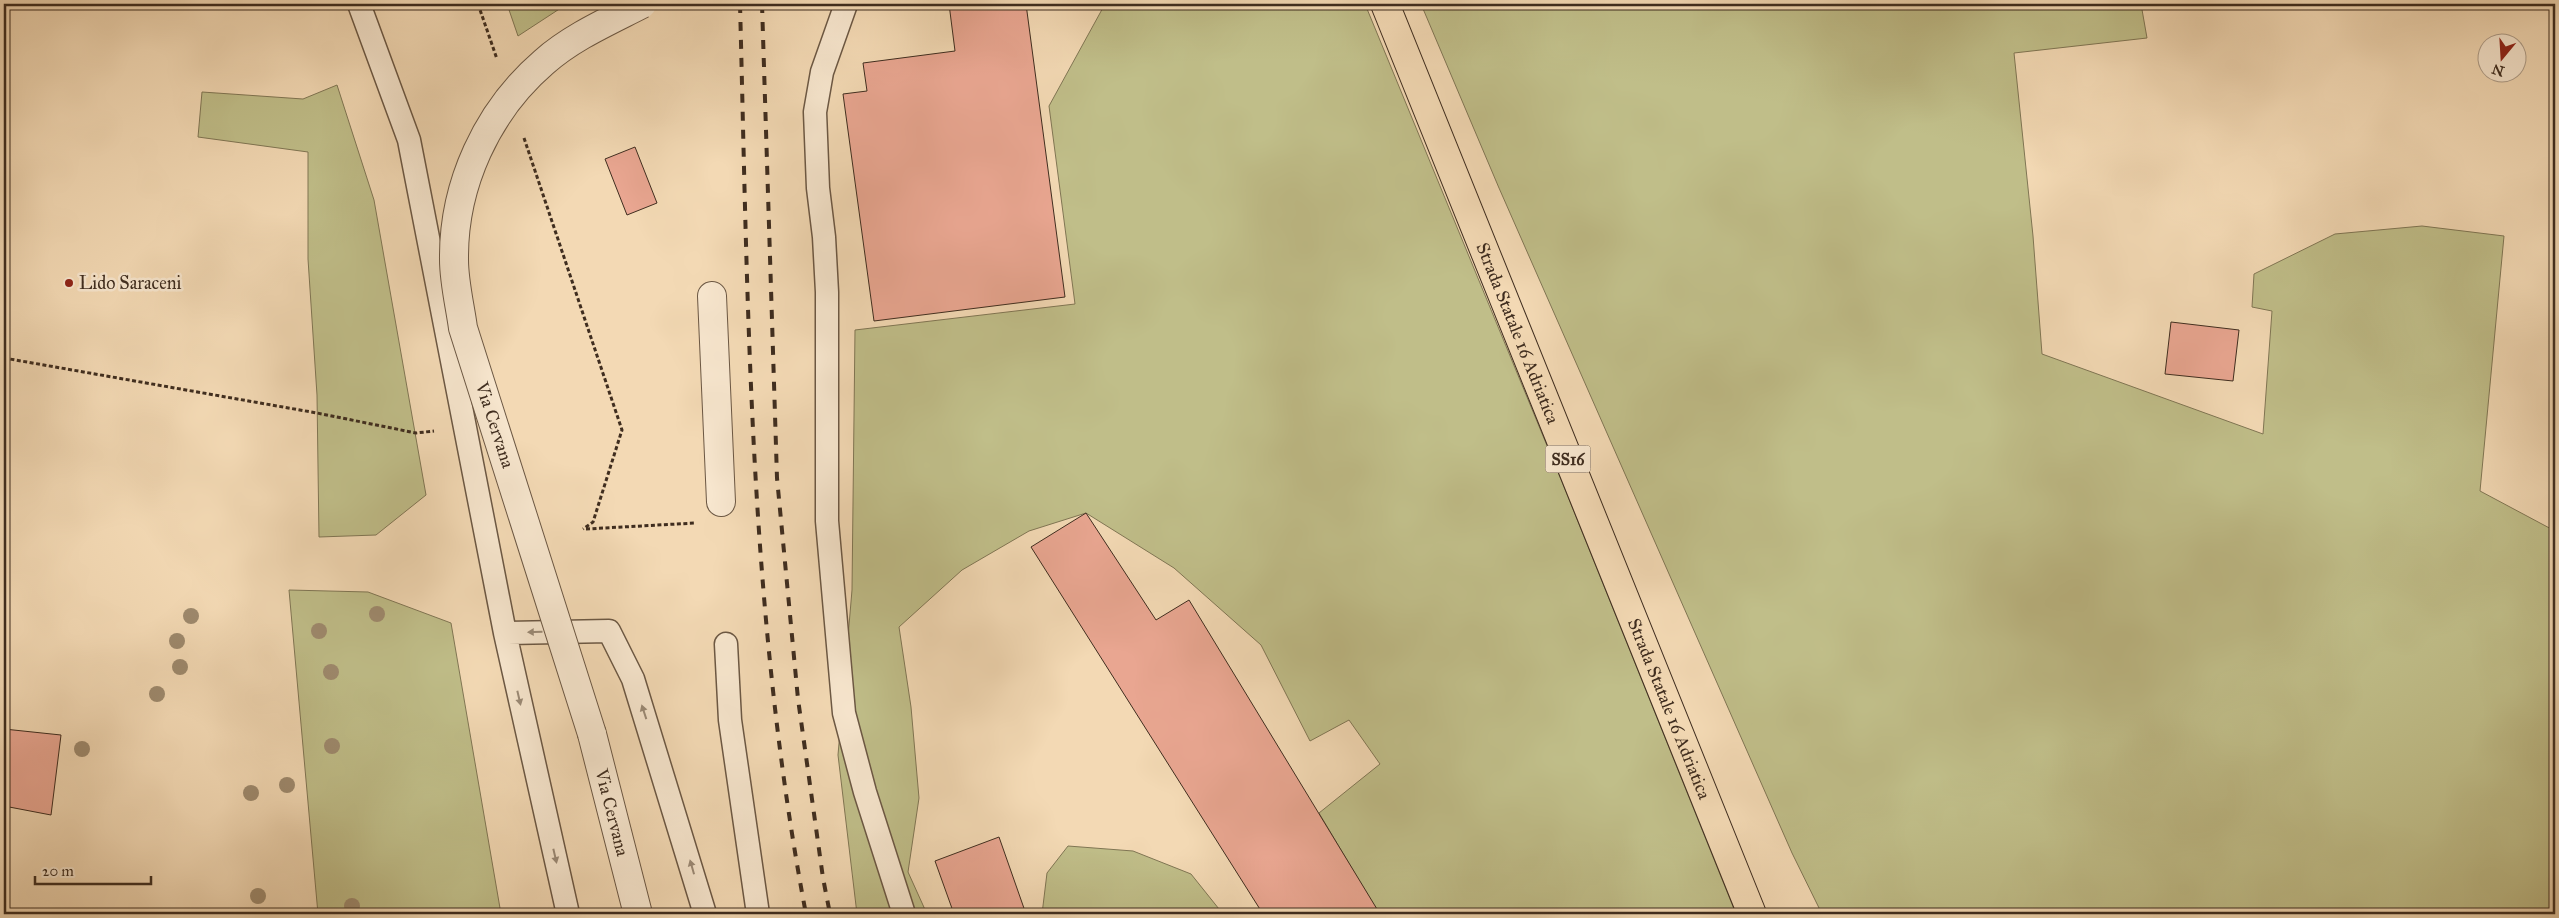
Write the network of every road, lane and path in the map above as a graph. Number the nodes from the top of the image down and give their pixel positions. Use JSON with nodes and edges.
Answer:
{"nodes":[{"id":1,"x":359,"y":4,"type":"edge"},
{"id":2,"x":478,"y":4,"type":"edge"},
{"id":3,"x":642,"y":4,"type":"edge"},
{"id":4,"x":846,"y":4,"type":"edge"},
{"id":5,"x":1385,"y":4,"type":"edge"},
{"id":6,"x":492,"y":45,"type":"dead end"},
{"id":7,"x":528,"y":148,"type":"dead end"},
{"id":8,"x":712,"y":296,"type":"dead end"},
{"id":9,"x":4,"y":358,"type":"edge"},
{"id":10,"x":465,"y":427,"type":"junction"},
{"id":11,"x":721,"y":502,"type":"dead end"},
{"id":12,"x":705,"y":523,"type":"dead end"},
{"id":13,"x":505,"y":633,"type":"junction"},
{"id":14,"x":726,"y":644,"type":"dead end"},
{"id":15,"x":568,"y":914,"type":"edge"},
{"id":16,"x":638,"y":914,"type":"edge"},
{"id":17,"x":705,"y":914,"type":"edge"},
{"id":18,"x":758,"y":914,"type":"edge"},
{"id":19,"x":904,"y":914,"type":"edge"},
{"id":20,"x":1752,"y":914,"type":"edge"}],
"edges":[{"from":1,"to":10,"type":"lane"},
{"from":2,"to":6,"type":"path"},
{"from":3,"to":16,"type":"street","name":"Via Cervana","bridge":true},
{"from":4,"to":19,"type":"lane"},
{"from":5,"to":20,"type":"main road","name":"Strada Statale 16 Adriatica","number":"SS16"},
{"from":7,"to":12,"type":"path"},
{"from":8,"to":11,"type":"street"},
{"from":9,"to":10,"type":"path"},
{"from":10,"to":13,"type":"lane"},
{"from":13,"to":15,"type":"lane","one_way":true},
{"from":17,"to":13,"type":"lane","one_way":true},
{"from":14,"to":18,"type":"lane"}]}
